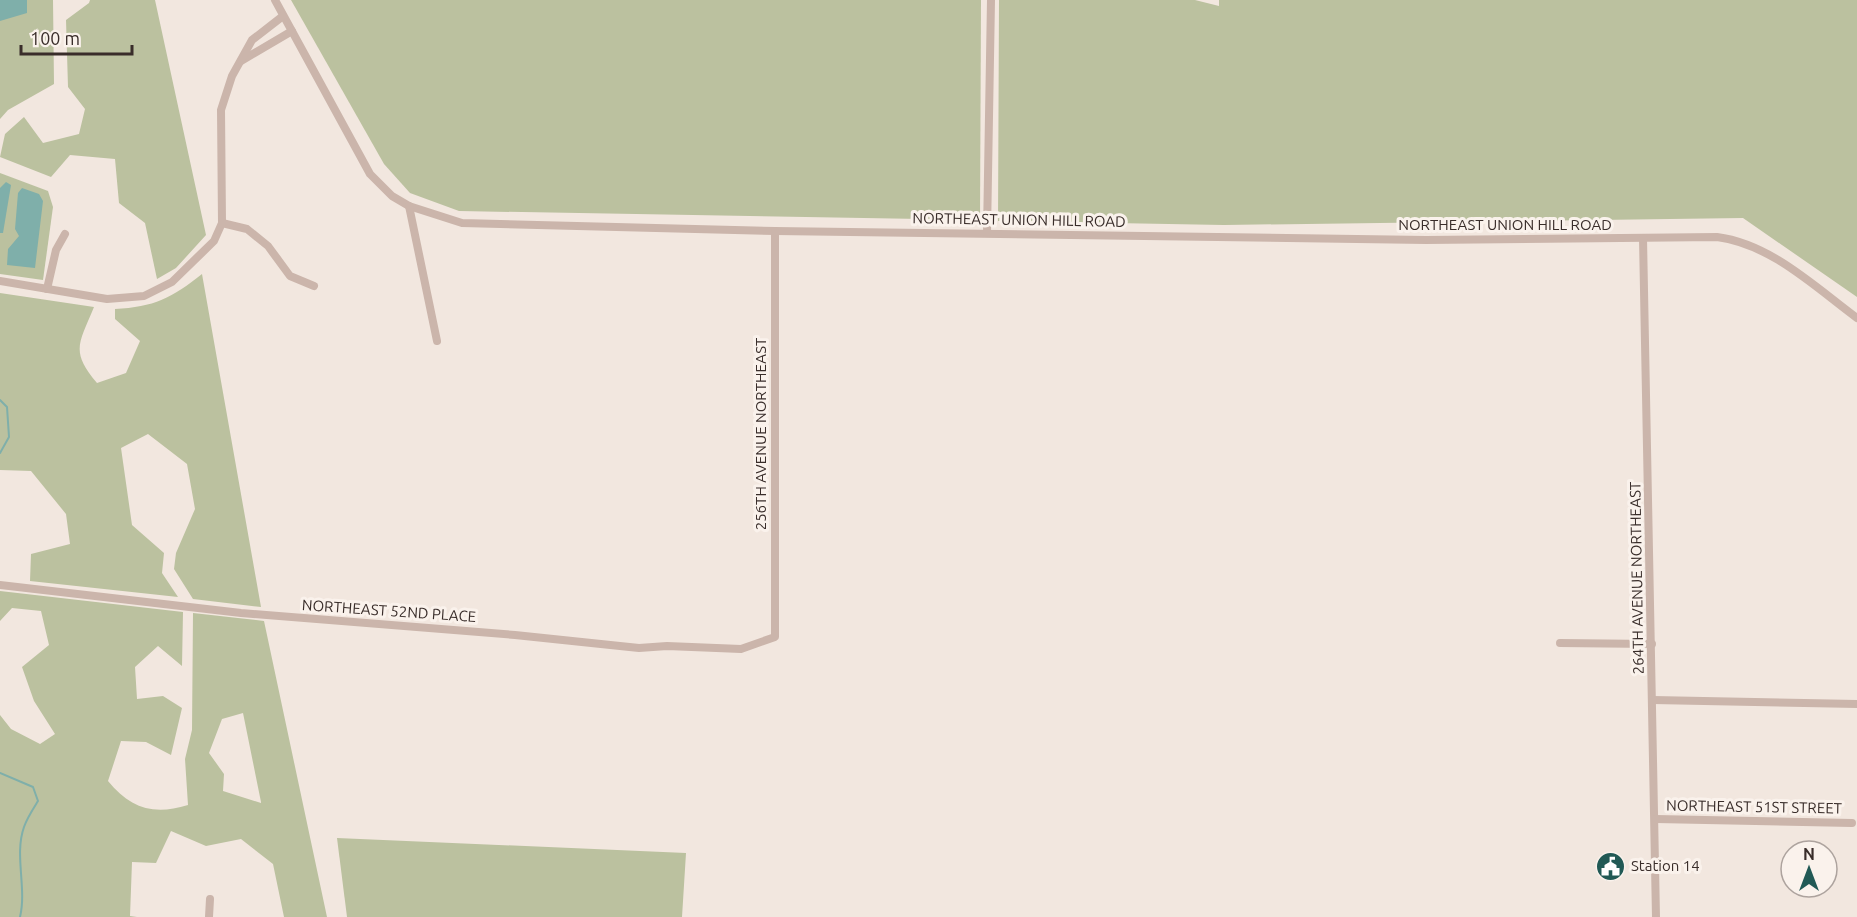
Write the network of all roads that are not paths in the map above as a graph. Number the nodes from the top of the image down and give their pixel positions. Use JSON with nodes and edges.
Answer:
{"nodes":[{"id":1,"x":275,"y":0,"type":"edge"},
{"id":2,"x":991,"y":0,"type":"edge"},
{"id":3,"x":284,"y":16,"type":"junction"},
{"id":4,"x":292,"y":32,"type":"junction"},
{"id":5,"x":241,"y":61,"type":"junction"},
{"id":6,"x":409,"y":206,"type":"junction"},
{"id":7,"x":222,"y":223,"type":"junction"},
{"id":8,"x":776,"y":231,"type":"junction"},
{"id":9,"x":987,"y":233,"type":"junction"},
{"id":10,"x":65,"y":234,"type":"dead end"},
{"id":11,"x":1643,"y":238,"type":"junction"},
{"id":12,"x":0,"y":281,"type":"edge"},
{"id":13,"x":314,"y":286,"type":"dead end"},
{"id":14,"x":46,"y":289,"type":"junction"},
{"id":15,"x":1857,"y":318,"type":"edge"},
{"id":16,"x":437,"y":341,"type":"dead end"},
{"id":17,"x":0,"y":585,"type":"edge"},
{"id":18,"x":775,"y":637,"type":"joint"},
{"id":19,"x":1560,"y":643,"type":"dead end"},
{"id":20,"x":1652,"y":644,"type":"junction"},
{"id":21,"x":1653,"y":700,"type":"junction"},
{"id":22,"x":1857,"y":704,"type":"edge"},
{"id":23,"x":1656,"y":819,"type":"junction"},
{"id":24,"x":1852,"y":823,"type":"dead end"},
{"id":25,"x":210,"y":899,"type":"dead end"},
{"id":26,"x":209,"y":917,"type":"edge"},
{"id":27,"x":1656,"y":917,"type":"edge"}],
"edges":[{"from":1,"to":3,"type":"street","name":"NORTHEAST UNION HILL ROAD"},
{"from":2,"to":9,"type":"street"},
{"from":3,"to":4,"type":"street","name":"NORTHEAST UNION HILL ROAD"},
{"from":3,"to":5,"type":"street"},
{"from":4,"to":5,"type":"street"},
{"from":4,"to":6,"type":"street","name":"NORTHEAST UNION HILL ROAD"},
{"from":5,"to":7,"type":"street"},
{"from":6,"to":8,"type":"street","name":"NORTHEAST UNION HILL ROAD"},
{"from":6,"to":16,"type":"street"},
{"from":7,"to":13,"type":"street"},
{"from":7,"to":14,"type":"street"},
{"from":8,"to":9,"type":"street","name":"NORTHEAST UNION HILL ROAD"},
{"from":8,"to":18,"type":"street","name":"256TH AVENUE NORTHEAST"},
{"from":9,"to":11,"type":"street","name":"NORTHEAST UNION HILL ROAD"},
{"from":10,"to":14,"type":"street"},
{"from":11,"to":15,"type":"street","name":"NORTHEAST UNION HILL ROAD"},
{"from":11,"to":20,"type":"street","name":"264TH AVENUE NORTHEAST"},
{"from":12,"to":14,"type":"street"},
{"from":17,"to":18,"type":"street","name":"NORTHEAST 52ND PLACE"},
{"from":19,"to":20,"type":"street"},
{"from":20,"to":21,"type":"street","name":"264TH AVENUE NORTHEAST"},
{"from":21,"to":22,"type":"street"},
{"from":21,"to":23,"type":"street","name":"264TH AVENUE NORTHEAST"},
{"from":23,"to":24,"type":"street","name":"NORTHEAST 51ST STREET"},
{"from":23,"to":27,"type":"street","name":"264TH AVENUE NORTHEAST"},
{"from":25,"to":26,"type":"street"}]}
